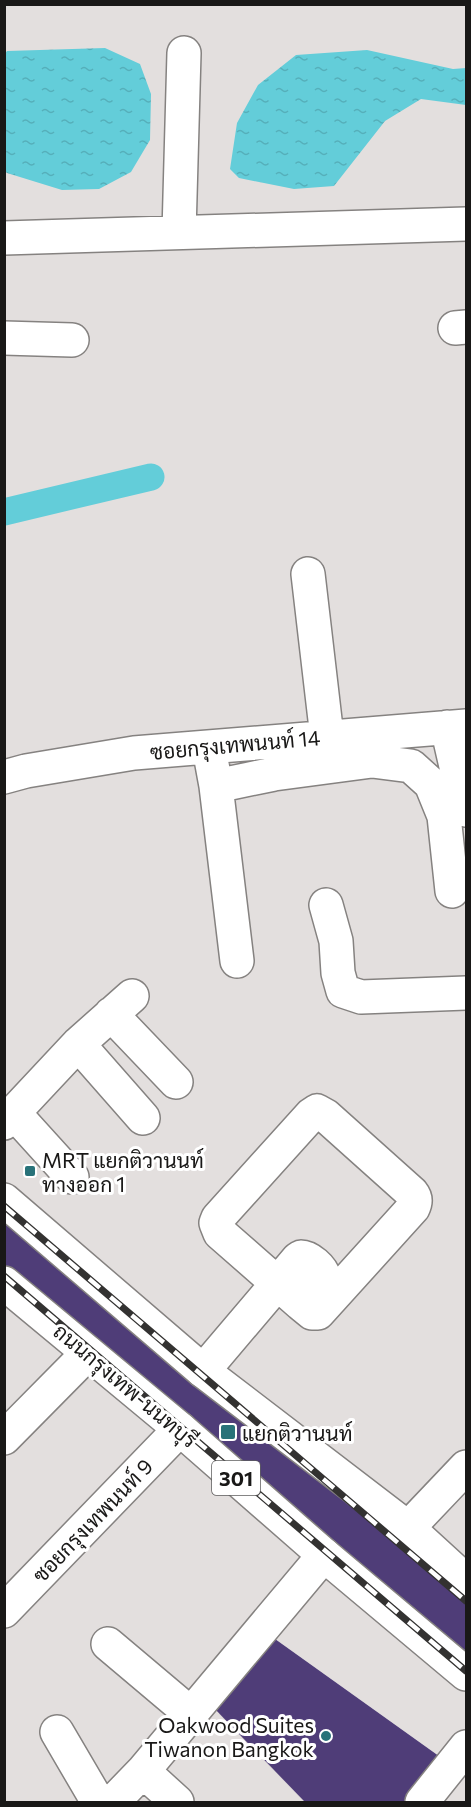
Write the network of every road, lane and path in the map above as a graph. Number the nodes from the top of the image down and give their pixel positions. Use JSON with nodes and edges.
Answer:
{"nodes":[{"id":1,"x":184,"y":53,"type":"dead end"},
{"id":2,"x":466,"y":224,"type":"edge"},
{"id":3,"x":179,"y":232,"type":"junction"},
{"id":4,"x":4,"y":238,"type":"edge"},
{"id":5,"x":4,"y":338,"type":"edge"},
{"id":6,"x":72,"y":340,"type":"dead end"},
{"id":7,"x":308,"y":574,"type":"dead end"},
{"id":8,"x":457,"y":726,"type":"edge"},
{"id":9,"x":327,"y":737,"type":"junction"},
{"id":10,"x":208,"y":748,"type":"junction"},
{"id":11,"x":4,"y":777,"type":"edge"},
{"id":12,"x":216,"y":786,"type":"junction"},
{"id":13,"x":466,"y":810,"type":"edge"},
{"id":14,"x":452,"y":891,"type":"dead end"},
{"id":15,"x":326,"y":905,"type":"dead end"},
{"id":16,"x":237,"y":961,"type":"dead end"},
{"id":17,"x":466,"y":993,"type":"edge"},
{"id":18,"x":78,"y":1044,"type":"junction"},
{"id":19,"x":176,"y":1082,"type":"dead end"},
{"id":20,"x":9,"y":1118,"type":"edge"},
{"id":21,"x":143,"y":1118,"type":"dead end"},
{"id":22,"x":72,"y":1176,"type":"dead end"},
{"id":23,"x":4,"y":1200,"type":"edge"},
{"id":24,"x":4,"y":1283,"type":"edge"},
{"id":25,"x":289,"y":1294,"type":"junction"},
{"id":26,"x":88,"y":1353,"type":"junction"},
{"id":27,"x":203,"y":1371,"type":"junction"},
{"id":28,"x":180,"y":1429,"type":"junction"},
{"id":29,"x":4,"y":1438,"type":"edge"},
{"id":30,"x":466,"y":1467,"type":"edge"},
{"id":31,"x":408,"y":1528,"type":"junction"},
{"id":32,"x":324,"y":1556,"type":"junction"},
{"id":33,"x":466,"y":1581,"type":"edge"},
{"id":34,"x":4,"y":1611,"type":"edge"},
{"id":35,"x":108,"y":1644,"type":"dead end"},
{"id":36,"x":466,"y":1674,"type":"edge"},
{"id":37,"x":191,"y":1714,"type":"junction"},
{"id":38,"x":57,"y":1732,"type":"dead end"},
{"id":39,"x":466,"y":1747,"type":"edge"},
{"id":40,"x":143,"y":1771,"type":"junction"},
{"id":41,"x":98,"y":1803,"type":"edge"},
{"id":42,"x":113,"y":1803,"type":"edge"},
{"id":43,"x":177,"y":1803,"type":"edge"},
{"id":44,"x":422,"y":1803,"type":"edge"}],
"edges":[{"from":1,"to":3,"type":"street"},
{"from":2,"to":3,"type":"street"},
{"from":3,"to":4,"type":"street"},
{"from":5,"to":6,"type":"street"},
{"from":7,"to":9,"type":"street"},
{"from":8,"to":9,"type":"street","name":"ซอยกรุงเทพนนท์ 14"},
{"from":8,"to":13,"type":"street"},
{"from":9,"to":10,"type":"street","name":"ซอยกรุงเทพนนท์ 14"},
{"from":10,"to":11,"type":"street","name":"ซอยกรุงเทพนนท์ 14"},
{"from":10,"to":12,"type":"street"},
{"from":12,"to":14,"type":"street"},
{"from":12,"to":16,"type":"street"},
{"from":15,"to":17,"type":"street"},
{"from":18,"to":19,"type":"street"},
{"from":18,"to":20,"type":"street"},
{"from":18,"to":21,"type":"street"},
{"from":20,"to":22,"type":"street"},
{"from":23,"to":27,"type":"street"},
{"from":24,"to":26,"type":"street","name":"ถนนกรุงเทพ-นนทบุรี","number":"301"},
{"from":25,"to":25,"type":"street"},
{"from":25,"to":27,"type":"street"},
{"from":26,"to":28,"type":"street","name":"ถนนกรุงเทพ-นนทบุรี","number":"301"},
{"from":26,"to":29,"type":"street"},
{"from":27,"to":31,"type":"street"},
{"from":28,"to":32,"type":"street","name":"ถนนกรุงเทพ-นนทบุรี","number":"301"},
{"from":28,"to":34,"type":"street","name":"ซอยกรุงเทพนนท์ 9"},
{"from":30,"to":31,"type":"street"},
{"from":31,"to":33,"type":"street"},
{"from":32,"to":36,"type":"street","name":"ถนนกรุงเทพ-นนทบุรี","number":"301"},
{"from":32,"to":37,"type":"street"},
{"from":35,"to":37,"type":"street"},
{"from":37,"to":40,"type":"street"},
{"from":38,"to":41,"type":"street"},
{"from":39,"to":44,"type":"street"},
{"from":40,"to":42,"type":"street"},
{"from":40,"to":43,"type":"street"}]}
